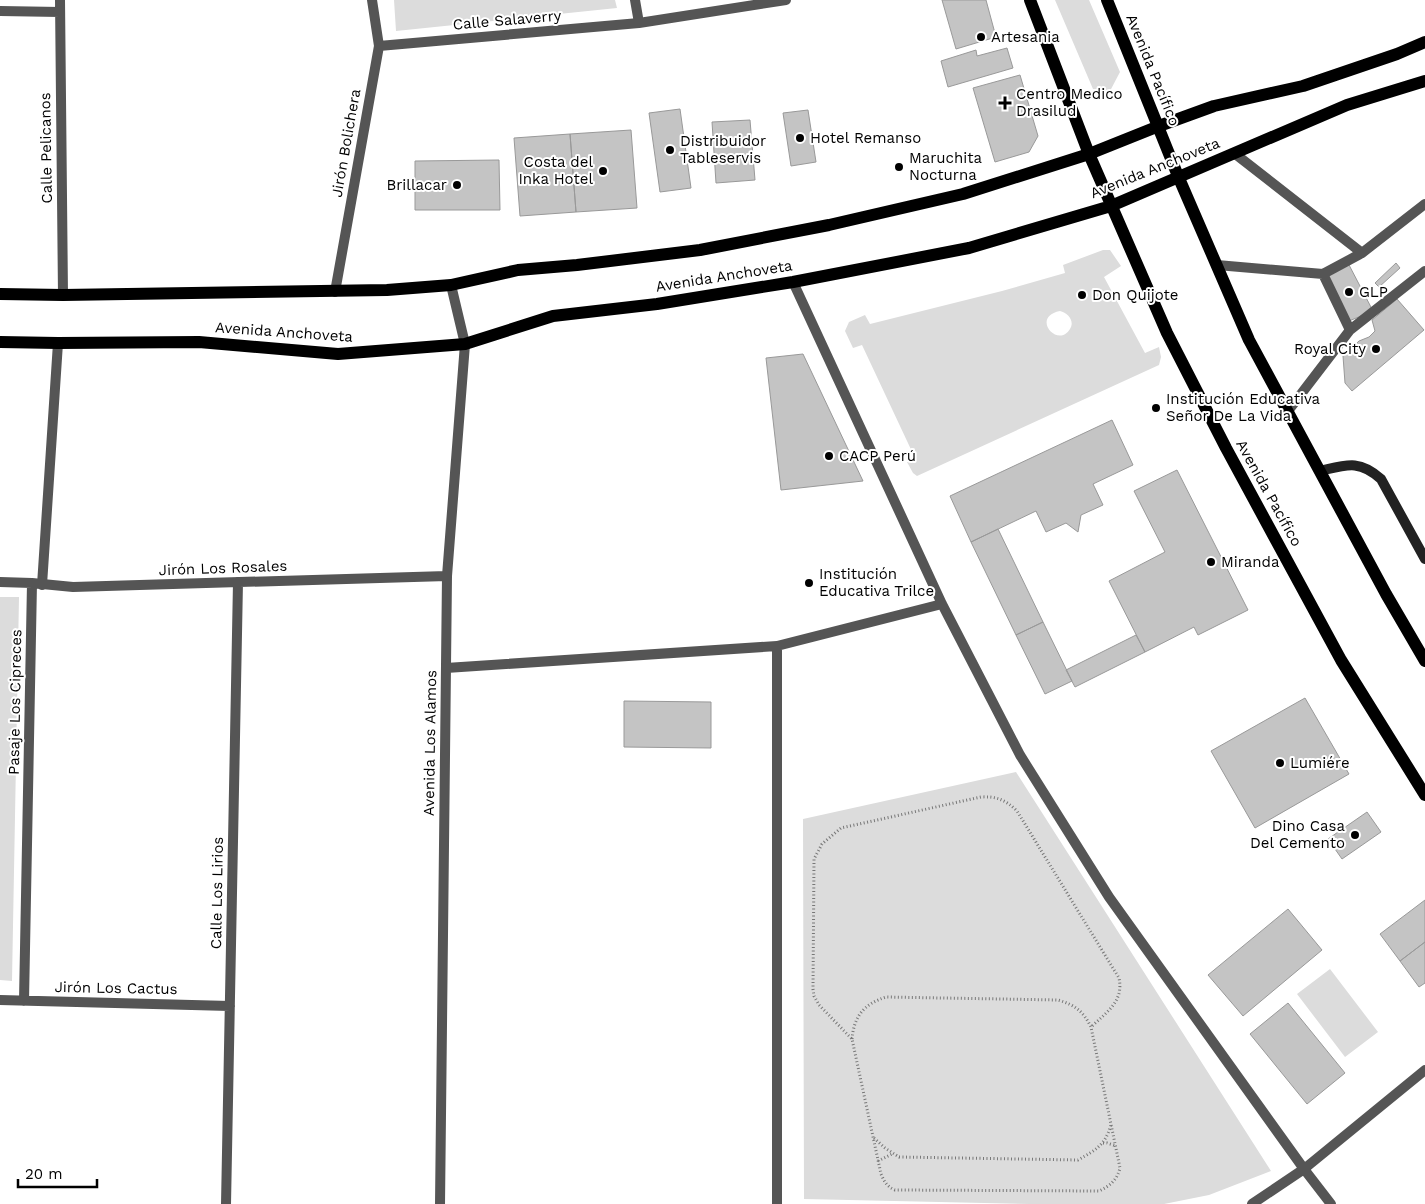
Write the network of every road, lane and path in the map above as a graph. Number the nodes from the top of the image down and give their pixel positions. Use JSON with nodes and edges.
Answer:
{"nodes":[{"id":1,"x":60,"y":0,"type":"edge"},
{"id":2,"x":372,"y":0,"type":"edge"},
{"id":3,"x":635,"y":0,"type":"edge"},
{"id":4,"x":786,"y":0,"type":"edge"},
{"id":5,"x":1030,"y":0,"type":"edge"},
{"id":6,"x":1107,"y":0,"type":"edge"},
{"id":7,"x":0,"y":11,"type":"edge"},
{"id":8,"x":60,"y":12,"type":"junction"},
{"id":9,"x":640,"y":23,"type":"junction"},
{"id":10,"x":1425,"y":42,"type":"edge"},
{"id":11,"x":379,"y":46,"type":"junction"},
{"id":12,"x":1425,"y":82,"type":"edge"},
{"id":13,"x":1159,"y":126,"type":"junction"},
{"id":14,"x":1234,"y":153,"type":"junction"},
{"id":15,"x":1088,"y":154,"type":"junction"},
{"id":16,"x":1178,"y":176,"type":"junction"},
{"id":17,"x":1425,"y":204,"type":"edge"},
{"id":18,"x":1111,"y":206,"type":"junction"},
{"id":19,"x":1362,"y":253,"type":"junction"},
{"id":20,"x":1217,"y":265,"type":"junction"},
{"id":21,"x":1425,"y":272,"type":"edge"},
{"id":22,"x":1323,"y":274,"type":"junction"},
{"id":23,"x":793,"y":282,"type":"junction"},
{"id":24,"x":451,"y":286,"type":"junction"},
{"id":25,"x":335,"y":292,"type":"junction"},
{"id":26,"x":0,"y":294,"type":"edge"},
{"id":27,"x":63,"y":295,"type":"junction"},
{"id":28,"x":1350,"y":330,"type":"junction"},
{"id":29,"x":0,"y":342,"type":"edge"},
{"id":30,"x":58,"y":343,"type":"junction"},
{"id":31,"x":465,"y":344,"type":"junction"},
{"id":32,"x":1288,"y":411,"type":"junction"},
{"id":33,"x":1320,"y":471,"type":"junction"},
{"id":34,"x":1425,"y":559,"type":"edge"},
{"id":35,"x":447,"y":576,"type":"junction"},
{"id":36,"x":0,"y":582,"type":"edge"},
{"id":37,"x":238,"y":582,"type":"junction"},
{"id":38,"x":37,"y":584,"type":"junction"},
{"id":39,"x":942,"y":604,"type":"junction"},
{"id":40,"x":777,"y":646,"type":"junction"},
{"id":41,"x":1425,"y":661,"type":"edge"},
{"id":42,"x":446,"y":668,"type":"junction"},
{"id":43,"x":1425,"y":794,"type":"edge"},
{"id":44,"x":0,"y":1000,"type":"edge"},
{"id":45,"x":24,"y":1001,"type":"junction"},
{"id":46,"x":230,"y":1006,"type":"junction"},
{"id":47,"x":1091,"y":1027,"type":"junction"},
{"id":48,"x":852,"y":1039,"type":"junction"},
{"id":49,"x":1425,"y":1070,"type":"edge"},
{"id":50,"x":1111,"y":1124,"type":"junction"},
{"id":51,"x":873,"y":1138,"type":"junction"},
{"id":52,"x":1102,"y":1143,"type":"junction"},
{"id":53,"x":1116,"y":1146,"type":"junction"},
{"id":54,"x":893,"y":1154,"type":"junction"},
{"id":55,"x":878,"y":1161,"type":"junction"},
{"id":56,"x":1304,"y":1169,"type":"junction"},
{"id":57,"x":226,"y":1204,"type":"edge"},
{"id":58,"x":440,"y":1204,"type":"edge"},
{"id":59,"x":778,"y":1204,"type":"edge"},
{"id":60,"x":1252,"y":1204,"type":"edge"},
{"id":61,"x":1331,"y":1204,"type":"edge"}],
"edges":[{"from":1,"to":8,"type":"street","name":"Calle Pelicanos"},
{"from":2,"to":11,"type":"street","name":"Jirón Bolichera"},
{"from":3,"to":9,"type":"street"},
{"from":4,"to":9,"type":"street","name":"Calle Salaverry"},
{"from":5,"to":15,"type":"main road","name":"Avenida Pacífico"},
{"from":6,"to":13,"type":"main road","name":"Avenida Pacífico"},
{"from":7,"to":8,"type":"street"},
{"from":8,"to":27,"type":"street","name":"Calle Pelicanos"},
{"from":9,"to":11,"type":"street","name":"Calle Salaverry"},
{"from":10,"to":13,"type":"main road","name":"Avenida Anchoveta"},
{"from":11,"to":25,"type":"street","name":"Jirón Bolichera"},
{"from":12,"to":14,"type":"main road","name":"Avenida Anchoveta"},
{"from":13,"to":15,"type":"main road","name":"Avenida Anchoveta"},
{"from":13,"to":16,"type":"main road","name":"Avenida Pacífico"},
{"from":14,"to":16,"type":"main road","name":"Avenida Anchoveta"},
{"from":14,"to":19,"type":"street"},
{"from":15,"to":18,"type":"main road","name":"Avenida Pacífico"},
{"from":15,"to":24,"type":"main road","name":"Avenida Anchoveta"},
{"from":16,"to":18,"type":"main road","name":"Avenida Anchoveta"},
{"from":16,"to":20,"type":"main road","name":"Avenida Pacífico"},
{"from":17,"to":19,"type":"street"},
{"from":18,"to":23,"type":"main road","name":"Avenida Anchoveta"},
{"from":18,"to":43,"type":"main road","name":"Avenida Pacífico"},
{"from":19,"to":22,"type":"street"},
{"from":20,"to":22,"type":"street"},
{"from":20,"to":32,"type":"main road","name":"Avenida Pacífico"},
{"from":21,"to":28,"type":"street"},
{"from":22,"to":28,"type":"street"},
{"from":23,"to":31,"type":"main road","name":"Avenida Anchoveta"},
{"from":23,"to":39,"type":"street"},
{"from":24,"to":25,"type":"main road","name":"Avenida Anchoveta"},
{"from":24,"to":31,"type":"street","name":"Avenida Los Alamos"},
{"from":25,"to":27,"type":"main road","name":"Avenida Anchoveta"},
{"from":26,"to":27,"type":"main road","name":"Avenida Anchoveta"},
{"from":28,"to":32,"type":"street"},
{"from":29,"to":30,"type":"main road","name":"Avenida Anchoveta"},
{"from":30,"to":31,"type":"main road","name":"Avenida Anchoveta"},
{"from":30,"to":38,"type":"street","name":"Pasaje Los Cipreces"},
{"from":31,"to":35,"type":"street","name":"Avenida Los Alamos"},
{"from":32,"to":33,"type":"main road","name":"Avenida Pacífico"},
{"from":33,"to":34,"type":"street"},
{"from":33,"to":41,"type":"main road","name":"Avenida Pacífico"},
{"from":35,"to":37,"type":"street","name":"Jirón Los Rosales"},
{"from":35,"to":42,"type":"street","name":"Avenida Los Alamos"},
{"from":36,"to":38,"type":"street","name":"Jirón Los Rosales"},
{"from":37,"to":38,"type":"street","name":"Jirón Los Rosales"},
{"from":37,"to":46,"type":"street","name":"Calle Los Lirios"},
{"from":38,"to":45,"type":"street","name":"Pasaje Los Cipreces"},
{"from":39,"to":40,"type":"street"},
{"from":39,"to":56,"type":"street"},
{"from":40,"to":42,"type":"street"},
{"from":40,"to":59,"type":"street"},
{"from":42,"to":58,"type":"street","name":"Avenida Los Alamos"},
{"from":44,"to":45,"type":"street","name":"Jirón Los Cactus"},
{"from":45,"to":46,"type":"street","name":"Jirón Los Cactus"},
{"from":46,"to":57,"type":"street","name":"Calle Los Lirios"},
{"from":47,"to":48,"type":"path"},
{"from":47,"to":48,"type":"path"},
{"from":47,"to":50,"type":"path"},
{"from":48,"to":51,"type":"path"},
{"from":49,"to":56,"type":"street"},
{"from":50,"to":52,"type":"path"},
{"from":50,"to":53,"type":"path"},
{"from":51,"to":54,"type":"path"},
{"from":51,"to":55,"type":"path"},
{"from":52,"to":53,"type":"path"},
{"from":52,"to":54,"type":"path"},
{"from":53,"to":55,"type":"path"},
{"from":54,"to":55,"type":"path"},
{"from":56,"to":60,"type":"street"},
{"from":56,"to":61,"type":"street"}]}
